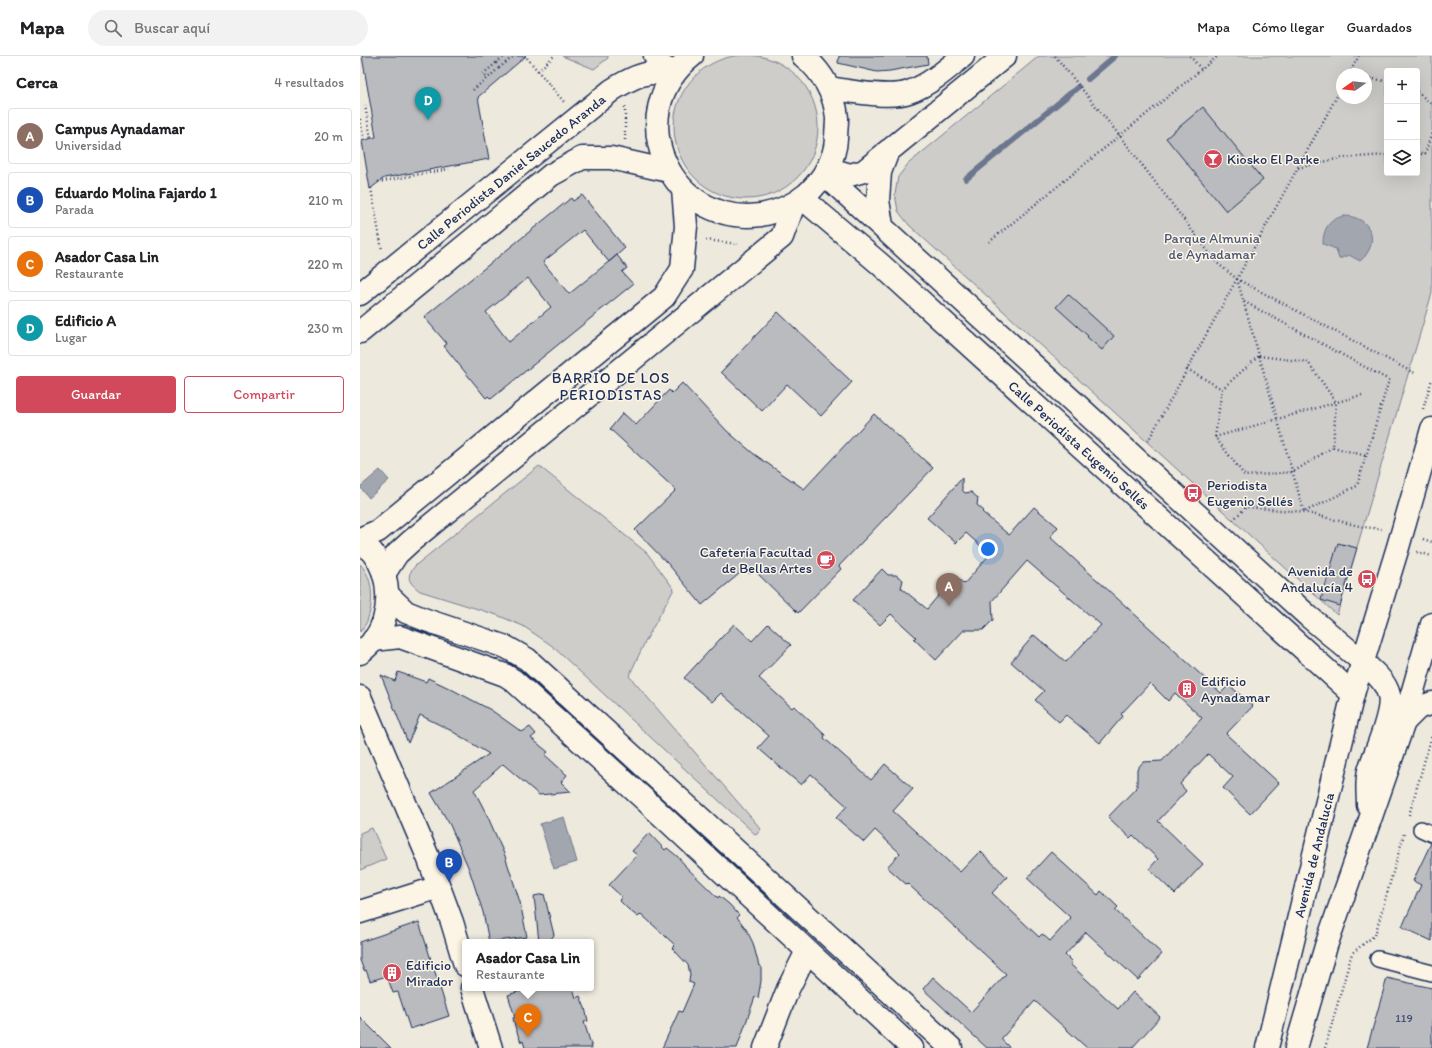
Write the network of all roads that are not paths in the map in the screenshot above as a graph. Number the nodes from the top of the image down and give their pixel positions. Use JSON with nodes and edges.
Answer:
{"nodes":[{"id":1,"x":655,"y":56,"type":"edge"},
{"id":2,"x":692,"y":56,"type":"edge"},
{"id":3,"x":803,"y":56,"type":"edge"},
{"id":4,"x":963,"y":56,"type":"edge"},
{"id":5,"x":1005,"y":56,"type":"edge"},
{"id":6,"x":673,"y":76,"type":"junction"},
{"id":7,"x":829,"y":88,"type":"junction"},
{"id":8,"x":888,"y":151,"type":"junction"},
{"id":9,"x":669,"y":171,"type":"junction"},
{"id":10,"x":825,"y":171,"type":"junction"},
{"id":11,"x":683,"y":189,"type":"junction"},
{"id":12,"x":798,"y":201,"type":"junction"},
{"id":13,"x":882,"y":226,"type":"junction"},
{"id":14,"x":360,"y":294,"type":"edge"},
{"id":15,"x":360,"y":332,"type":"edge"},
{"id":16,"x":1432,"y":429,"type":"edge"},
{"id":17,"x":360,"y":539,"type":"edge"},
{"id":18,"x":360,"y":542,"type":"edge"},
{"id":19,"x":386,"y":584,"type":"junction"},
{"id":20,"x":1432,"y":624,"type":"edge"},
{"id":21,"x":367,"y":646,"type":"edge"},
{"id":22,"x":1363,"y":662,"type":"junction"},
{"id":23,"x":1423,"y":686,"type":"edge"},
{"id":24,"x":1353,"y":694,"type":"junction"},
{"id":25,"x":360,"y":697,"type":"edge"},
{"id":26,"x":1432,"y":703,"type":"edge"},
{"id":27,"x":1404,"y":722,"type":"junction"},
{"id":28,"x":1367,"y":829,"type":"junction"},
{"id":29,"x":439,"y":887,"type":"junction"},
{"id":30,"x":360,"y":912,"type":"edge"},
{"id":31,"x":824,"y":931,"type":"junction"},
{"id":32,"x":807,"y":951,"type":"junction"},
{"id":33,"x":462,"y":955,"type":"edge"},
{"id":34,"x":1378,"y":959,"type":"dead end"},
{"id":35,"x":1432,"y":973,"type":"edge"},
{"id":36,"x":473,"y":991,"type":"edge"},
{"id":37,"x":491,"y":1048,"type":"edge"},
{"id":38,"x":765,"y":1048,"type":"edge"},
{"id":39,"x":912,"y":1048,"type":"edge"},
{"id":40,"x":951,"y":1048,"type":"edge"},
{"id":41,"x":1267,"y":1048,"type":"edge"},
{"id":42,"x":1296,"y":1048,"type":"edge"}],
"edges":[{"from":1,"to":6,"type":"main road"},
{"from":2,"to":6,"type":"main road"},
{"from":3,"to":7,"type":"main road"},
{"from":4,"to":7,"type":"main road"},
{"from":5,"to":8,"type":"main road"},
{"from":6,"to":9,"type":"main road"},
{"from":6,"to":14,"type":"main road","name":"Calle Periodista Daniel Saucedo Aranda"},
{"from":7,"to":10,"type":"main road"},
{"from":8,"to":10,"type":"main road"},
{"from":8,"to":13,"type":"main road"},
{"from":9,"to":11,"type":"main road"},
{"from":9,"to":15,"type":"main road","name":"Calle Periodista Daniel Saucedo Aranda"},
{"from":10,"to":12,"type":"main road"},
{"from":10,"to":13,"type":"main road","name":"Calle Periodista Eugenio Sellés"},
{"from":11,"to":12,"type":"main road"},
{"from":11,"to":17,"type":"main road"},
{"from":12,"to":19,"type":"main road"},
{"from":12,"to":24,"type":"main road","name":"Calle Periodista Eugenio Sellés"},
{"from":13,"to":22,"type":"main road","name":"Calle Periodista Eugenio Sellés"},
{"from":16,"to":22,"type":"main road","name":"Avenida de Andalucía"},
{"from":18,"to":19,"type":"main road"},
{"from":19,"to":21,"type":"main road"},
{"from":19,"to":31,"type":"main road"},
{"from":20,"to":23,"type":"main road"},
{"from":21,"to":32,"type":"main road"},
{"from":22,"to":23,"type":"main road"},
{"from":22,"to":24,"type":"main road","name":"Avenida de Andalucía"},
{"from":22,"to":28,"type":"main road"},
{"from":23,"to":27,"type":"main road"},
{"from":24,"to":41,"type":"main road","name":"Avenida de Andalucía"},
{"from":25,"to":29,"type":"main road"},
{"from":26,"to":27,"type":"main road"},
{"from":27,"to":28,"type":"main road"},
{"from":28,"to":42,"type":"main road"},
{"from":29,"to":30,"type":"main road"},
{"from":29,"to":33,"type":"main road"},
{"from":31,"to":32,"type":"main road"},
{"from":31,"to":40,"type":"main road"},
{"from":32,"to":38,"type":"main road"},
{"from":32,"to":39,"type":"main road"},
{"from":34,"to":35,"type":"street"},
{"from":36,"to":37,"type":"main road"}]}
